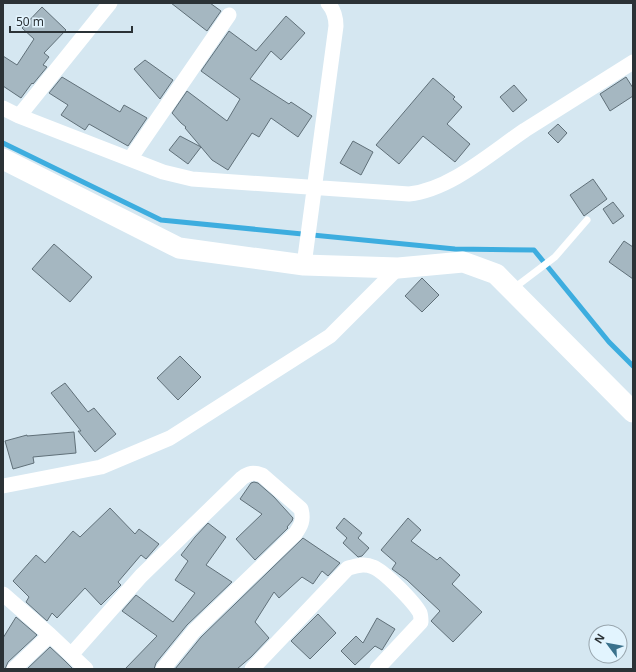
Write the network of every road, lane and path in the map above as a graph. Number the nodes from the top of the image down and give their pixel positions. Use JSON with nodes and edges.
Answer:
{"nodes":[{"id":1,"x":110,"y":3,"type":"edge"},
{"id":2,"x":328,"y":3,"type":"edge"},
{"id":3,"x":229,"y":15,"type":"dead end"},
{"id":4,"x":633,"y":62,"type":"edge"},
{"id":5,"x":3,"y":108,"type":"edge"},
{"id":6,"x":19,"y":116,"type":"junction"},
{"id":7,"x":3,"y":159,"type":"edge"},
{"id":8,"x":130,"y":159,"type":"junction"},
{"id":9,"x":314,"y":187,"type":"junction"},
{"id":10,"x":587,"y":220,"type":"dead end"},
{"id":11,"x":305,"y":255,"type":"junction"},
{"id":12,"x":398,"y":268,"type":"junction"},
{"id":13,"x":512,"y":289,"type":"junction"},
{"id":14,"x":633,"y":412,"type":"edge"},
{"id":15,"x":3,"y":486,"type":"edge"},
{"id":16,"x":3,"y":594,"type":"edge"},
{"id":17,"x":50,"y":635,"type":"junction"},
{"id":18,"x":72,"y":655,"type":"junction"},
{"id":19,"x":14,"y":669,"type":"edge"},
{"id":20,"x":86,"y":669,"type":"edge"},
{"id":21,"x":163,"y":669,"type":"edge"},
{"id":22,"x":252,"y":669,"type":"edge"},
{"id":23,"x":377,"y":669,"type":"edge"}],
"edges":[{"from":1,"to":6,"type":"street"},
{"from":2,"to":9,"type":"street"},
{"from":3,"to":8,"type":"street"},
{"from":4,"to":9,"type":"street"},
{"from":5,"to":6,"type":"street"},
{"from":6,"to":8,"type":"street"},
{"from":7,"to":11,"type":"street"},
{"from":8,"to":9,"type":"street"},
{"from":9,"to":11,"type":"street"},
{"from":10,"to":13,"type":"lane"},
{"from":11,"to":12,"type":"street"},
{"from":12,"to":13,"type":"street"},
{"from":12,"to":15,"type":"street"},
{"from":13,"to":14,"type":"street"},
{"from":16,"to":17,"type":"street"},
{"from":17,"to":18,"type":"street"},
{"from":17,"to":19,"type":"street"},
{"from":18,"to":20,"type":"street"},
{"from":18,"to":21,"type":"street"},
{"from":22,"to":23,"type":"street"}]}
